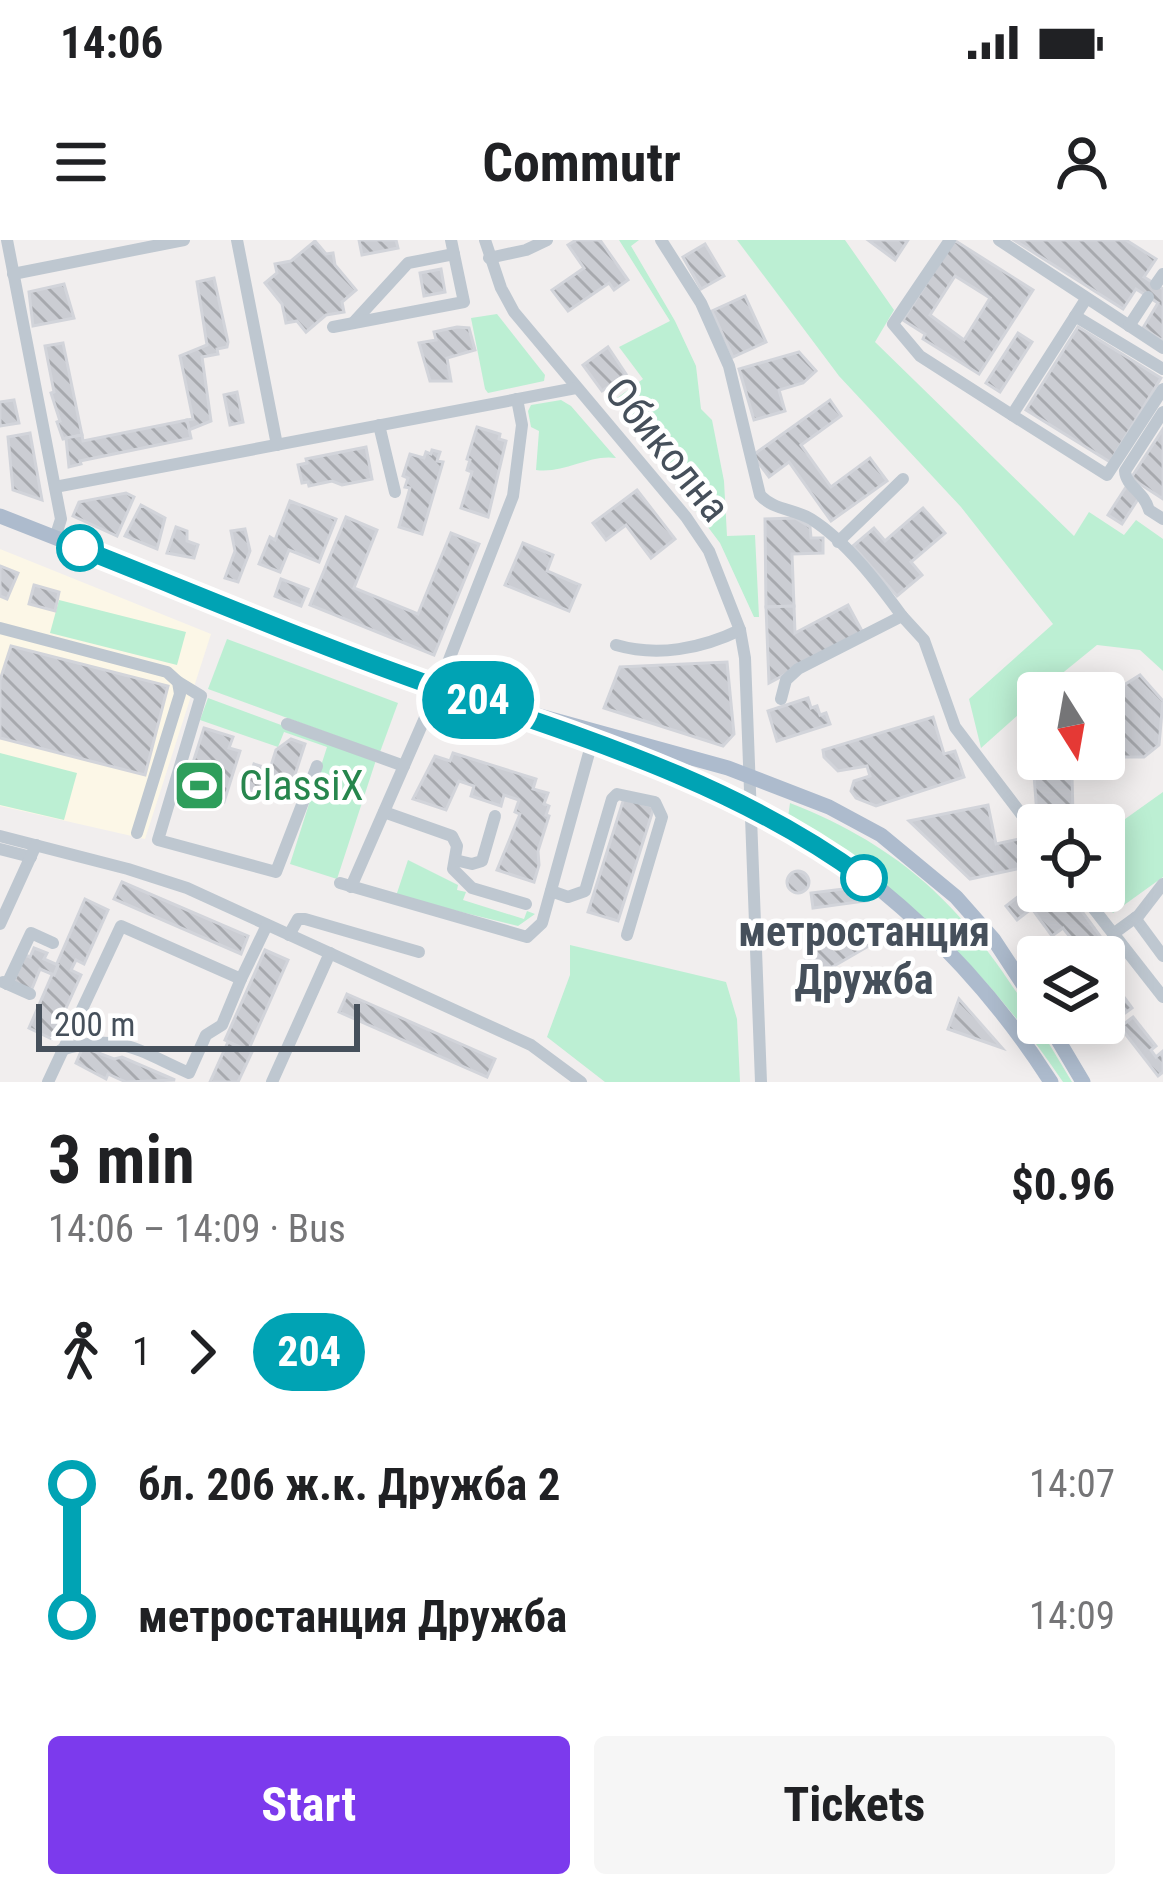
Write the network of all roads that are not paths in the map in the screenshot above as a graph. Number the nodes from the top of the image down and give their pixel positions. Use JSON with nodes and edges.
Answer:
{"nodes":[{"id":1,"x":7,"y":240,"type":"edge"},
{"id":2,"x":184,"y":240,"type":"edge"},
{"id":3,"x":237,"y":240,"type":"edge"},
{"id":4,"x":485,"y":240,"type":"edge"},
{"id":5,"x":547,"y":240,"type":"edge"},
{"id":6,"x":661,"y":240,"type":"edge"},
{"id":7,"x":950,"y":240,"type":"edge"},
{"id":8,"x":999,"y":240,"type":"edge"},
{"id":9,"x":453,"y":247,"type":"edge"},
{"id":10,"x":489,"y":258,"type":"junction"},
{"id":11,"x":13,"y":274,"type":"junction"},
{"id":12,"x":1156,"y":285,"type":"edge"},
{"id":13,"x":1086,"y":299,"type":"junction"},
{"id":14,"x":1075,"y":316,"type":"junction"},
{"id":15,"x":353,"y":323,"type":"junction"},
{"id":16,"x":1130,"y":326,"type":"junction"},
{"id":17,"x":333,"y":327,"type":"dead end"},
{"id":18,"x":1163,"y":348,"type":"edge"},
{"id":19,"x":1163,"y":369,"type":"edge"},
{"id":20,"x":575,"y":388,"type":"junction"},
{"id":21,"x":1163,"y":389,"type":"edge"},
{"id":22,"x":517,"y":399,"type":"junction"},
{"id":23,"x":1163,"y":412,"type":"edge"},
{"id":24,"x":1012,"y":415,"type":"junction"},
{"id":25,"x":379,"y":425,"type":"junction"},
{"id":26,"x":278,"y":446,"type":"junction"},
{"id":27,"x":903,"y":479,"type":"dead end"},
{"id":28,"x":55,"y":488,"type":"junction"},
{"id":29,"x":395,"y":492,"type":"dead end"},
{"id":30,"x":0,"y":516,"type":"edge"},
{"id":31,"x":1163,"y":519,"type":"edge"},
{"id":32,"x":55,"y":538,"type":"junction"},
{"id":33,"x":838,"y":542,"type":"junction"},
{"id":34,"x":902,"y":616,"type":"junction"},
{"id":35,"x":0,"y":628,"type":"edge"},
{"id":36,"x":740,"y":631,"type":"junction"},
{"id":37,"x":616,"y":645,"type":"dead end"},
{"id":38,"x":178,"y":682,"type":"junction"},
{"id":39,"x":438,"y":688,"type":"junction"},
{"id":40,"x":781,"y":699,"type":"dead end"},
{"id":41,"x":519,"y":712,"type":"junction"},
{"id":42,"x":287,"y":724,"type":"dead end"},
{"id":43,"x":592,"y":742,"type":"junction"},
{"id":44,"x":317,"y":766,"type":"dead end"},
{"id":45,"x":404,"y":766,"type":"junction"},
{"id":46,"x":751,"y":776,"type":"junction"},
{"id":47,"x":752,"y":807,"type":"junction"},
{"id":48,"x":1017,"y":808,"type":"edge"},
{"id":49,"x":384,"y":812,"type":"junction"},
{"id":50,"x":495,"y":816,"type":"dead end"},
{"id":51,"x":137,"y":833,"type":"dead end"},
{"id":52,"x":0,"y":836,"type":"edge"},
{"id":53,"x":0,"y":849,"type":"edge"},
{"id":54,"x":34,"y":851,"type":"junction"},
{"id":55,"x":455,"y":860,"type":"junction"},
{"id":56,"x":1163,"y":884,"type":"edge"},
{"id":57,"x":551,"y":891,"type":"junction"},
{"id":58,"x":526,"y":904,"type":"dead end"},
{"id":59,"x":1096,"y":912,"type":"edge"},
{"id":60,"x":1135,"y":918,"type":"junction"},
{"id":61,"x":0,"y":924,"type":"edge"},
{"id":62,"x":267,"y":925,"type":"junction"},
{"id":63,"x":627,"y":934,"type":"dead end"},
{"id":64,"x":290,"y":935,"type":"junction"},
{"id":65,"x":1114,"y":936,"type":"joint"},
{"id":66,"x":53,"y":943,"type":"dead end"},
{"id":67,"x":1125,"y":950,"type":"edge"},
{"id":68,"x":330,"y":952,"type":"junction"},
{"id":69,"x":419,"y":952,"type":"dead end"},
{"id":70,"x":1163,"y":956,"type":"edge"},
{"id":71,"x":1017,"y":974,"type":"edge"},
{"id":72,"x":242,"y":979,"type":"junction"},
{"id":73,"x":4,"y":982,"type":"edge"},
{"id":74,"x":30,"y":994,"type":"dead end"},
{"id":75,"x":1163,"y":997,"type":"edge"},
{"id":76,"x":1060,"y":1044,"type":"edge"},
{"id":77,"x":61,"y":1050,"type":"junction"},
{"id":78,"x":48,"y":1082,"type":"edge"},
{"id":79,"x":272,"y":1082,"type":"edge"},
{"id":80,"x":581,"y":1082,"type":"edge"},
{"id":81,"x":761,"y":1082,"type":"edge"},
{"id":82,"x":1051,"y":1082,"type":"edge"},
{"id":83,"x":1083,"y":1082,"type":"edge"}],
"edges":[{"from":1,"to":11,"type":"street"},
{"from":2,"to":11,"type":"street"},
{"from":3,"to":26,"type":"street"},
{"from":4,"to":10,"type":"street","name":"Обиколна"},
{"from":5,"to":10,"type":"street"},
{"from":6,"to":33,"type":"street"},
{"from":7,"to":24,"type":"street"},
{"from":8,"to":13,"type":"street"},
{"from":9,"to":15,"type":"street"},
{"from":9,"to":15,"type":"street"},
{"from":10,"to":20,"type":"street","name":"Обиколна"},
{"from":11,"to":28,"type":"street"},
{"from":12,"to":16,"type":"street"},
{"from":13,"to":14,"type":"street"},
{"from":13,"to":16,"type":"street"},
{"from":14,"to":19,"type":"street"},
{"from":14,"to":24,"type":"street"},
{"from":15,"to":17,"type":"street"},
{"from":16,"to":18,"type":"street"},
{"from":20,"to":22,"type":"street"},
{"from":20,"to":36,"type":"street","name":"Обиколна"},
{"from":21,"to":24,"type":"street"},
{"from":22,"to":25,"type":"street"},
{"from":22,"to":39,"type":"street"},
{"from":23,"to":31,"type":"street"},
{"from":25,"to":26,"type":"street"},
{"from":25,"to":29,"type":"street"},
{"from":26,"to":28,"type":"street"},
{"from":27,"to":33,"type":"street"},
{"from":28,"to":32,"type":"street"},
{"from":30,"to":32,"type":"main road"},
{"from":32,"to":39,"type":"main road"},
{"from":33,"to":34,"type":"street"},
{"from":34,"to":40,"type":"street"},
{"from":34,"to":48,"type":"street"},
{"from":35,"to":38,"type":"street"},
{"from":36,"to":37,"type":"street"},
{"from":36,"to":46,"type":"street","name":"Обиколна"},
{"from":38,"to":44,"type":"street"},
{"from":38,"to":51,"type":"street"},
{"from":39,"to":41,"type":"main road"},
{"from":39,"to":45,"type":"street"},
{"from":41,"to":43,"type":"main road"},
{"from":41,"to":46,"type":"main road"},
{"from":42,"to":45,"type":"street"},
{"from":43,"to":47,"type":"main road"},
{"from":43,"to":57,"type":"street"},
{"from":45,"to":49,"type":"street"},
{"from":46,"to":47,"type":"street","name":"Обиколна"},
{"from":46,"to":71,"type":"main road"},
{"from":47,"to":81,"type":"street","name":"Обиколна"},
{"from":47,"to":82,"type":"main road"},
{"from":49,"to":55,"type":"street"},
{"from":49,"to":57,"type":"street"},
{"from":50,"to":55,"type":"street"},
{"from":52,"to":54,"type":"street"},
{"from":53,"to":54,"type":"street"},
{"from":54,"to":61,"type":"street"},
{"from":54,"to":62,"type":"street"},
{"from":55,"to":58,"type":"street"},
{"from":56,"to":60,"type":"street"},
{"from":57,"to":63,"type":"street"},
{"from":59,"to":65,"type":"street"},
{"from":60,"to":65,"type":"street"},
{"from":60,"to":70,"type":"street"},
{"from":62,"to":64,"type":"street"},
{"from":62,"to":72,"type":"street"},
{"from":64,"to":68,"type":"street"},
{"from":64,"to":69,"type":"street"},
{"from":66,"to":73,"type":"street"},
{"from":67,"to":75,"type":"street"},
{"from":68,"to":79,"type":"street"},
{"from":68,"to":80,"type":"street"},
{"from":72,"to":77,"type":"street"},
{"from":72,"to":77,"type":"street"},
{"from":73,"to":74,"type":"street"},
{"from":76,"to":83,"type":"main road"},
{"from":77,"to":78,"type":"street"}]}
